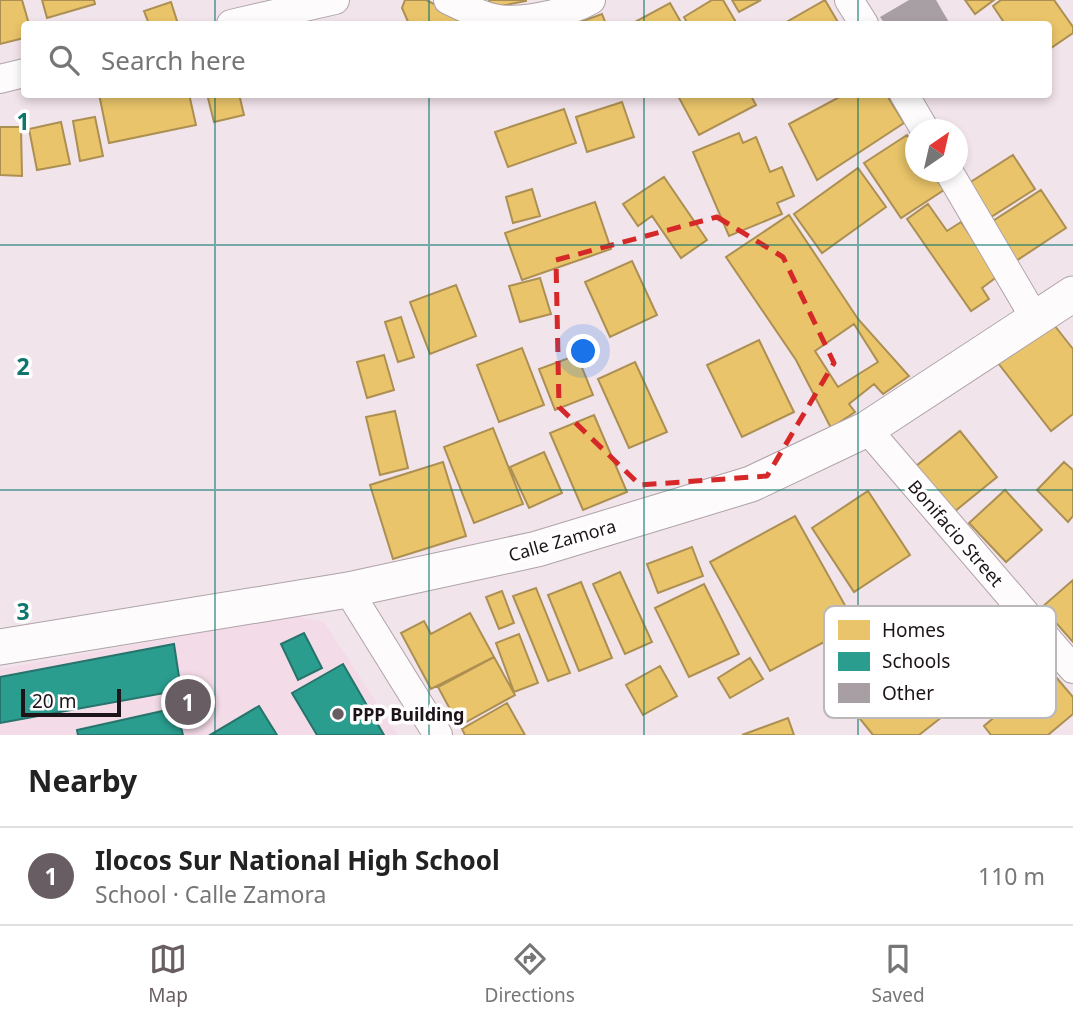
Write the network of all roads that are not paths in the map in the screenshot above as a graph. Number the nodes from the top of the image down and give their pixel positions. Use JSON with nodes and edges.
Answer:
{"nodes":[{"id":1,"x":335,"y":0,"type":"edge"},
{"id":2,"x":448,"y":0,"type":"edge"},
{"id":3,"x":591,"y":0,"type":"edge"},
{"id":4,"x":849,"y":0,"type":"edge"},
{"id":5,"x":244,"y":21,"type":"edge"},
{"id":6,"x":862,"y":21,"type":"edge"},
{"id":7,"x":21,"y":74,"type":"edge"},
{"id":8,"x":0,"y":79,"type":"edge"},
{"id":9,"x":906,"y":98,"type":"edge"},
{"id":10,"x":919,"y":119,"type":"edge"},
{"id":11,"x":955,"y":182,"type":"edge"},
{"id":12,"x":1073,"y":294,"type":"edge"},
{"id":13,"x":1036,"y":320,"type":"junction"},
{"id":14,"x":867,"y":429,"type":"junction"},
{"id":15,"x":348,"y":590,"type":"junction"},
{"id":16,"x":1020,"y":606,"type":"edge"},
{"id":17,"x":0,"y":647,"type":"edge"},
{"id":18,"x":1056,"y":648,"type":"edge"},
{"id":19,"x":1073,"y":668,"type":"edge"},
{"id":20,"x":438,"y":735,"type":"edge"}],
"edges":[{"from":1,"to":5,"type":"street"},
{"from":2,"to":3,"type":"street"},
{"from":4,"to":6,"type":"street"},
{"from":7,"to":8,"type":"street"},
{"from":9,"to":10,"type":"street"},
{"from":11,"to":13,"type":"street"},
{"from":12,"to":13,"type":"street","name":"Calle Zamora"},
{"from":13,"to":14,"type":"street","name":"Calle Zamora"},
{"from":14,"to":15,"type":"street","name":"Calle Zamora"},
{"from":14,"to":16,"type":"street","name":"Bonifacio Street"},
{"from":15,"to":17,"type":"street","name":"Calle Zamora"},
{"from":15,"to":20,"type":"street"},
{"from":18,"to":19,"type":"street","name":"Bonifacio Street"}]}
